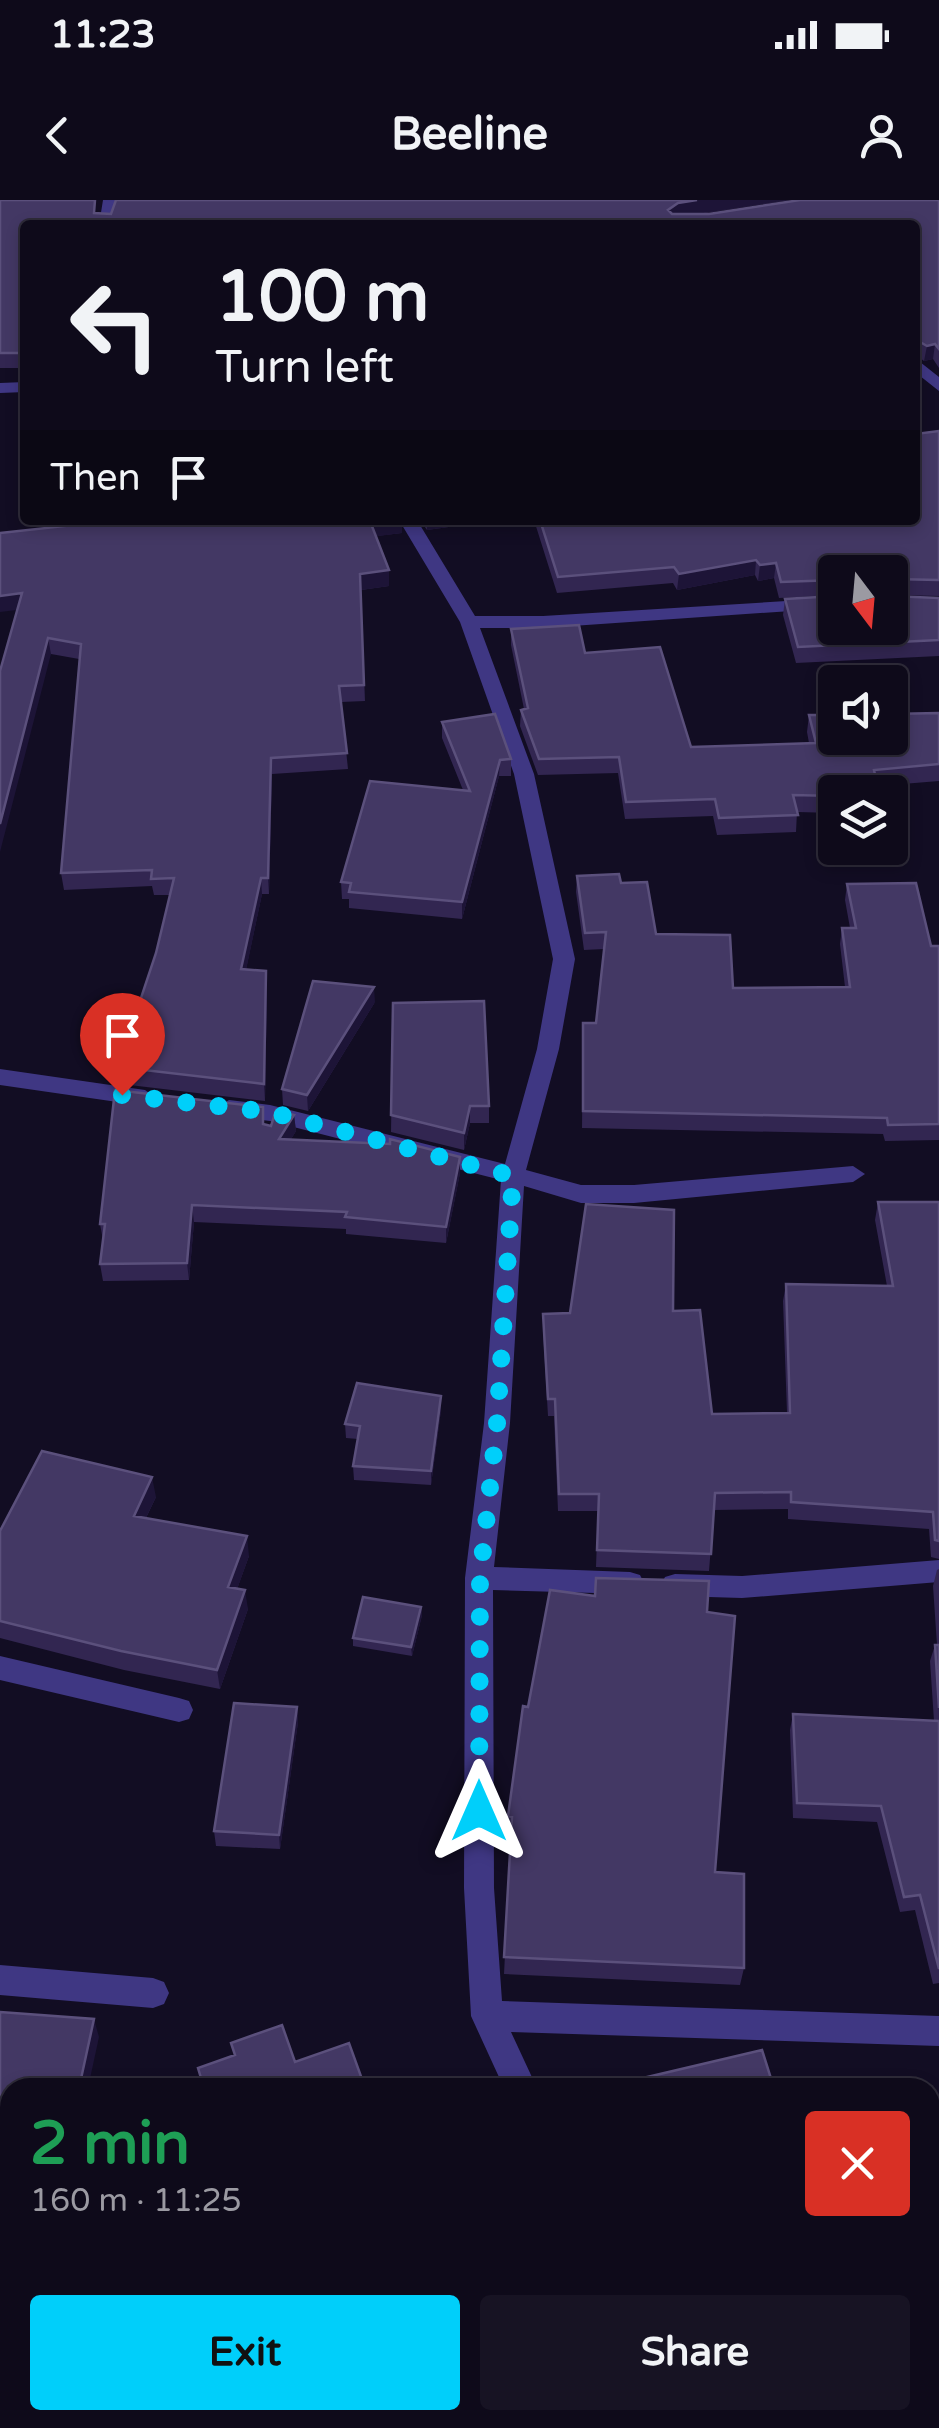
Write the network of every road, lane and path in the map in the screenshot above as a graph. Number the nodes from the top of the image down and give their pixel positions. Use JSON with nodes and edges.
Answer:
{"nodes":[{"id":1,"x":920,"y":370,"type":"edge"},
{"id":2,"x":935,"y":391,"type":"edge"},
{"id":3,"x":411,"y":525,"type":"edge"},
{"id":4,"x":818,"y":604,"type":"edge"},
{"id":5,"x":468,"y":622,"type":"junction"},
{"id":6,"x":0,"y":1077,"type":"edge"},
{"id":7,"x":852,"y":1174,"type":"dead end"},
{"id":8,"x":513,"y":1176,"type":"junction"},
{"id":9,"x":939,"y":1571,"type":"edge"},
{"id":10,"x":480,"y":1578,"type":"junction"},
{"id":11,"x":0,"y":1668,"type":"edge"},
{"id":12,"x":179,"y":1710,"type":"dead end"},
{"id":13,"x":0,"y":1980,"type":"edge"},
{"id":14,"x":153,"y":1993,"type":"dead end"},
{"id":15,"x":487,"y":2016,"type":"junction"},
{"id":16,"x":939,"y":2031,"type":"edge"},
{"id":17,"x":516,"y":2078,"type":"edge"}],
"edges":[{"from":1,"to":2,"type":"street"},
{"from":3,"to":5,"type":"street"},
{"from":4,"to":5,"type":"street"},
{"from":5,"to":8,"type":"street"},
{"from":6,"to":8,"type":"street"},
{"from":7,"to":8,"type":"street"},
{"from":8,"to":10,"type":"street"},
{"from":9,"to":10,"type":"street"},
{"from":10,"to":15,"type":"street"},
{"from":11,"to":12,"type":"street"},
{"from":13,"to":14,"type":"street"},
{"from":15,"to":16,"type":"street"},
{"from":15,"to":17,"type":"street"}]}
